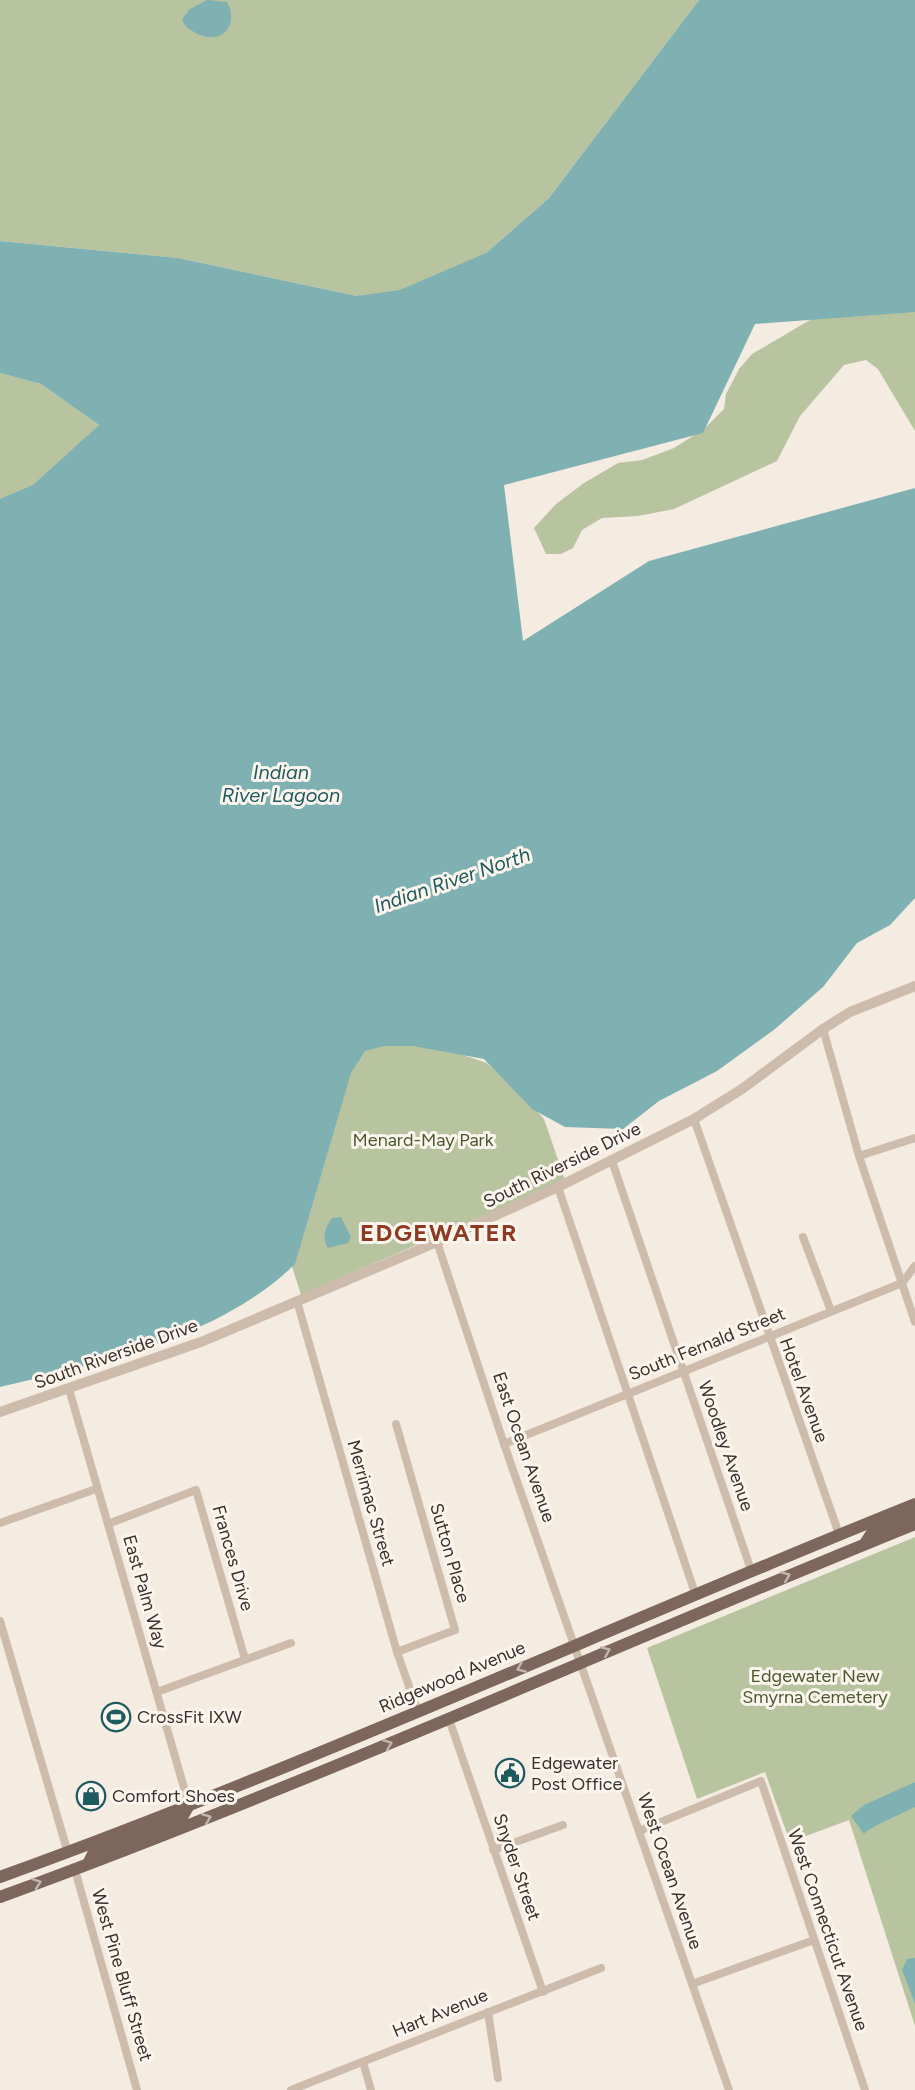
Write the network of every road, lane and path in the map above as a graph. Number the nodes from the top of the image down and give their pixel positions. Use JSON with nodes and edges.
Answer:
{"nodes":[{"id":1,"x":915,"y":986,"type":"edge"},
{"id":2,"x":823,"y":1029,"type":"junction"},
{"id":3,"x":694,"y":1119,"type":"junction"},
{"id":4,"x":915,"y":1138,"type":"edge"},
{"id":5,"x":859,"y":1156,"type":"junction"},
{"id":6,"x":612,"y":1161,"type":"junction"},
{"id":7,"x":558,"y":1187,"type":"junction"},
{"id":8,"x":803,"y":1238,"type":"dead end"},
{"id":9,"x":437,"y":1242,"type":"junction"},
{"id":10,"x":915,"y":1266,"type":"edge"},
{"id":11,"x":902,"y":1282,"type":"junction"},
{"id":12,"x":297,"y":1301,"type":"junction"},
{"id":13,"x":831,"y":1311,"type":"junction"},
{"id":14,"x":915,"y":1322,"type":"edge"},
{"id":15,"x":768,"y":1337,"type":"junction"},
{"id":16,"x":682,"y":1370,"type":"junction"},
{"id":17,"x":69,"y":1389,"type":"junction"},
{"id":18,"x":627,"y":1393,"type":"junction"},
{"id":19,"x":0,"y":1412,"type":"edge"},
{"id":20,"x":396,"y":1424,"type":"dead end"},
{"id":21,"x":504,"y":1444,"type":"junction"},
{"id":22,"x":96,"y":1489,"type":"junction"},
{"id":23,"x":915,"y":1504,"type":"edge"},
{"id":24,"x":915,"y":1514,"type":"edge"},
{"id":25,"x":0,"y":1523,"type":"edge"},
{"id":26,"x":108,"y":1524,"type":"junction"},
{"id":27,"x":915,"y":1524,"type":"edge"},
{"id":28,"x":839,"y":1534,"type":"junction"},
{"id":29,"x":865,"y":1544,"type":"junction"},
{"id":30,"x":751,"y":1570,"type":"junction"},
{"id":31,"x":695,"y":1593,"type":"junction"},
{"id":32,"x":0,"y":1621,"type":"edge"},
{"id":33,"x":291,"y":1643,"type":"dead end"},
{"id":34,"x":574,"y":1645,"type":"junction"},
{"id":35,"x":397,"y":1652,"type":"junction"},
{"id":36,"x":245,"y":1659,"type":"junction"},
{"id":37,"x":580,"y":1662,"type":"junction"},
{"id":38,"x":158,"y":1692,"type":"junction"},
{"id":39,"x":418,"y":1712,"type":"junction"},
{"id":40,"x":448,"y":1719,"type":"junction"},
{"id":41,"x":357,"y":1737,"type":"junction"},
{"id":42,"x":279,"y":1789,"type":"junction"},
{"id":43,"x":189,"y":1805,"type":"junction"},
{"id":44,"x":563,"y":1826,"type":"dead end"},
{"id":45,"x":639,"y":1831,"type":"junction"},
{"id":46,"x":493,"y":1850,"type":"junction"},
{"id":47,"x":68,"y":1853,"type":"junction"},
{"id":48,"x":88,"y":1864,"type":"junction"},
{"id":49,"x":75,"y":1870,"type":"junction"},
{"id":50,"x":0,"y":1877,"type":"edge"},
{"id":51,"x":0,"y":1897,"type":"edge"},
{"id":52,"x":814,"y":1940,"type":"junction"},
{"id":53,"x":602,"y":1968,"type":"dead end"},
{"id":54,"x":692,"y":1984,"type":"junction"},
{"id":55,"x":543,"y":1992,"type":"junction"},
{"id":56,"x":488,"y":2012,"type":"junction"},
{"id":57,"x":363,"y":2061,"type":"junction"},
{"id":58,"x":498,"y":2078,"type":"dead end"},
{"id":59,"x":137,"y":2090,"type":"edge"},
{"id":60,"x":291,"y":2090,"type":"edge"},
{"id":61,"x":371,"y":2090,"type":"edge"},
{"id":62,"x":729,"y":2090,"type":"edge"},
{"id":63,"x":865,"y":2090,"type":"edge"}],
"edges":[{"from":1,"to":2,"type":"street","name":"South Riverside Drive"},
{"from":2,"to":3,"type":"street","name":"South Riverside Drive"},
{"from":2,"to":5,"type":"street"},
{"from":3,"to":6,"type":"street","name":"South Riverside Drive"},
{"from":3,"to":15,"type":"street","name":"Hotel Avenue"},
{"from":4,"to":5,"type":"street"},
{"from":5,"to":11,"type":"street"},
{"from":6,"to":7,"type":"street","name":"South Riverside Drive"},
{"from":6,"to":16,"type":"street","name":"Woodley Avenue"},
{"from":7,"to":9,"type":"street","name":"South Riverside Drive"},
{"from":7,"to":18,"type":"street"},
{"from":8,"to":13,"type":"street"},
{"from":9,"to":12,"type":"street","name":"South Riverside Drive"},
{"from":9,"to":21,"type":"street","name":"East Ocean Avenue"},
{"from":10,"to":11,"type":"street","name":"South Fernald Street"},
{"from":11,"to":13,"type":"street","name":"South Fernald Street"},
{"from":11,"to":14,"type":"street"},
{"from":12,"to":17,"type":"street","name":"South Riverside Drive"},
{"from":12,"to":35,"type":"street","name":"Merrimac Street"},
{"from":13,"to":15,"type":"street","name":"South Fernald Street"},
{"from":15,"to":16,"type":"street","name":"South Fernald Street"},
{"from":15,"to":28,"type":"street","name":"Hotel Avenue"},
{"from":16,"to":18,"type":"street","name":"South Fernald Street"},
{"from":16,"to":30,"type":"street","name":"Woodley Avenue"},
{"from":17,"to":19,"type":"street","name":"South Riverside Drive"},
{"from":17,"to":22,"type":"street","name":"East Palm Way"},
{"from":18,"to":21,"type":"street","name":"South Fernald Street"},
{"from":18,"to":31,"type":"street"},
{"from":20,"to":35,"type":"street","name":"Sutton Place"},
{"from":21,"to":34,"type":"street","name":"East Ocean Avenue"},
{"from":22,"to":25,"type":"street"},
{"from":22,"to":26,"type":"street","name":"East Palm Way"},
{"from":23,"to":28,"type":"main road","name":"Ridgewood Avenue"},
{"from":24,"to":29,"type":"main road"},
{"from":26,"to":36,"type":"street","name":"Frances Drive"},
{"from":26,"to":38,"type":"street","name":"East Palm Way"},
{"from":27,"to":29,"type":"main road","name":"Ridgewood Avenue"},
{"from":28,"to":30,"type":"main road","name":"Ridgewood Avenue"},
{"from":37,"to":29,"type":"main road","name":"Ridgewood Avenue","one_way":true},
{"from":30,"to":31,"type":"main road","name":"Ridgewood Avenue"},
{"from":31,"to":34,"type":"main road","name":"Ridgewood Avenue"},
{"from":32,"to":47,"type":"street"},
{"from":33,"to":36,"type":"street"},
{"from":34,"to":37,"type":"street","name":"East Ocean Avenue"},
{"from":34,"to":39,"type":"main road","name":"Ridgewood Avenue","one_way":true},
{"from":35,"to":39,"type":"street","name":"Merrimac Street"},
{"from":36,"to":38,"type":"street"},
{"from":37,"to":40,"type":"main road","name":"Ridgewood Avenue"},
{"from":37,"to":45,"type":"street","name":"West Ocean Avenue"},
{"from":38,"to":43,"type":"street","name":"East Palm Way"},
{"from":39,"to":41,"type":"main road","name":"Ridgewood Avenue"},
{"from":42,"to":40,"type":"main road","name":"Ridgewood Avenue","one_way":true},
{"from":40,"to":46,"type":"street","name":"Snyder Street"},
{"from":41,"to":42,"type":"main road"},
{"from":41,"to":43,"type":"main road","name":"Ridgewood Avenue"},
{"from":48,"to":42,"type":"main road","name":"Ridgewood Avenue","one_way":true},
{"from":43,"to":47,"type":"main road","name":"Ridgewood Avenue"},
{"from":43,"to":48,"type":"main road"},
{"from":44,"to":46,"type":"street"},
{"from":45,"to":52,"type":"street","name":"West Connecticut Avenue"},
{"from":45,"to":54,"type":"street","name":"West Ocean Avenue"},
{"from":46,"to":55,"type":"street","name":"Snyder Street"},
{"from":47,"to":50,"type":"main road","name":"Ridgewood Avenue"},
{"from":48,"to":49,"type":"main road","name":"Ridgewood Avenue"},
{"from":51,"to":49,"type":"main road","name":"Ridgewood Avenue","one_way":true},
{"from":49,"to":59,"type":"street","name":"West Pine Bluff Street"},
{"from":52,"to":54,"type":"street"},
{"from":52,"to":63,"type":"street","name":"West Connecticut Avenue"},
{"from":53,"to":55,"type":"street","name":"Hart Avenue"},
{"from":54,"to":62,"type":"street","name":"West Ocean Avenue"},
{"from":55,"to":56,"type":"street","name":"Hart Avenue"},
{"from":56,"to":57,"type":"street","name":"Hart Avenue"},
{"from":56,"to":58,"type":"street"},
{"from":57,"to":60,"type":"street","name":"Hart Avenue"},
{"from":57,"to":61,"type":"street"}]}
